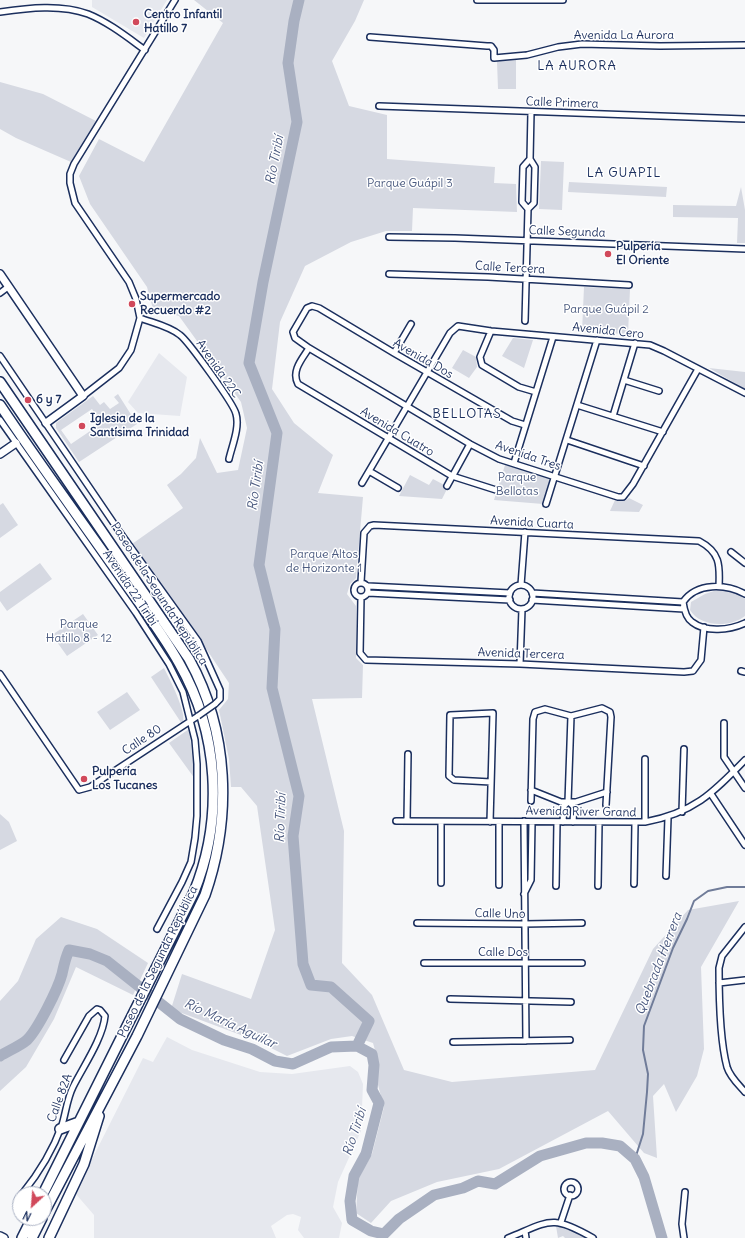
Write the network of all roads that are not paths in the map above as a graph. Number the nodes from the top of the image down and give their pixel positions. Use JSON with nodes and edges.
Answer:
{"nodes":[{"id":1,"x":175,"y":0,"type":"edge"},
{"id":2,"x":477,"y":0,"type":"edge"},
{"id":3,"x":563,"y":0,"type":"edge"},
{"id":4,"x":0,"y":12,"type":"edge"},
{"id":5,"x":370,"y":37,"type":"dead end"},
{"id":6,"x":745,"y":45,"type":"edge"},
{"id":7,"x":145,"y":50,"type":"junction"},
{"id":8,"x":379,"y":106,"type":"dead end"},
{"id":9,"x":531,"y":112,"type":"junction"},
{"id":10,"x":745,"y":119,"type":"edge"},
{"id":11,"x":530,"y":160,"type":"junction"},
{"id":12,"x":528,"y":209,"type":"junction"},
{"id":13,"x":389,"y":237,"type":"dead end"},
{"id":14,"x":526,"y":241,"type":"junction"},
{"id":15,"x":745,"y":249,"type":"edge"},
{"id":16,"x":0,"y":274,"type":"edge"},
{"id":17,"x":389,"y":274,"type":"dead end"},
{"id":18,"x":526,"y":279,"type":"junction"},
{"id":19,"x":629,"y":284,"type":"dead end"},
{"id":20,"x":8,"y":287,"type":"junction"},
{"id":21,"x":0,"y":293,"type":"edge"},
{"id":22,"x":140,"y":318,"type":"junction"},
{"id":23,"x":525,"y":321,"type":"dead end"},
{"id":24,"x":411,"y":324,"type":"dead end"},
{"id":25,"x":491,"y":331,"type":"junction"},
{"id":26,"x":553,"y":337,"type":"junction"},
{"id":27,"x":598,"y":340,"type":"junction"},
{"id":28,"x":635,"y":343,"type":"junction"},
{"id":29,"x":309,"y":348,"type":"junction"},
{"id":30,"x":394,"y":353,"type":"junction"},
{"id":31,"x":0,"y":356,"type":"edge"},
{"id":32,"x":698,"y":369,"type":"junction"},
{"id":33,"x":427,"y":373,"type":"junction"},
{"id":34,"x":624,"y":380,"type":"junction"},
{"id":35,"x":0,"y":382,"type":"edge"},
{"id":36,"x":659,"y":391,"type":"dead end"},
{"id":37,"x":536,"y":392,"type":"junction"},
{"id":38,"x":745,"y":393,"type":"edge"},
{"id":39,"x":84,"y":396,"type":"junction"},
{"id":40,"x":0,"y":405,"type":"edge"},
{"id":41,"x":578,"y":405,"type":"junction"},
{"id":42,"x":407,"y":406,"type":"junction"},
{"id":43,"x":613,"y":416,"type":"junction"},
{"id":44,"x":0,"y":420,"type":"edge"},
{"id":45,"x":46,"y":423,"type":"junction"},
{"id":46,"x":525,"y":425,"type":"junction"},
{"id":47,"x":17,"y":431,"type":"junction"},
{"id":48,"x":663,"y":432,"type":"junction"},
{"id":49,"x":388,"y":438,"type":"junction"},
{"id":50,"x":567,"y":440,"type":"junction"},
{"id":51,"x":16,"y":443,"type":"junction"},
{"id":52,"x":470,"y":444,"type":"junction"},
{"id":53,"x":0,"y":454,"type":"edge"},
{"id":54,"x":229,"y":459,"type":"dead end"},
{"id":55,"x":514,"y":463,"type":"junction"},
{"id":56,"x":644,"y":466,"type":"junction"},
{"id":57,"x":369,"y":471,"type":"junction"},
{"id":58,"x":452,"y":476,"type":"junction"},
{"id":59,"x":555,"y":476,"type":"junction"},
{"id":60,"x":362,"y":483,"type":"dead end"},
{"id":61,"x":446,"y":486,"type":"dead end"},
{"id":62,"x":398,"y":488,"type":"dead end"},
{"id":63,"x":496,"y":490,"type":"dead end"},
{"id":64,"x":546,"y":504,"type":"dead end"},
{"id":65,"x":525,"y":532,"type":"junction"},
{"id":66,"x":731,"y":552,"type":"dead end"},
{"id":67,"x":745,"y":563,"type":"edge"},
{"id":68,"x":361,"y":582,"type":"junction"},
{"id":69,"x":521,"y":585,"type":"junction"},
{"id":70,"x":368,"y":586,"type":"junction"},
{"id":71,"x":719,"y":586,"type":"junction"},
{"id":72,"x":368,"y":593,"type":"junction"},
{"id":73,"x":510,"y":593,"type":"junction"},
{"id":74,"x":532,"y":593,"type":"junction"},
{"id":75,"x":745,"y":594,"type":"edge"},
{"id":76,"x":361,"y":597,"type":"junction"},
{"id":77,"x":510,"y":600,"type":"junction"},
{"id":78,"x":532,"y":600,"type":"junction"},
{"id":79,"x":683,"y":602,"type":"junction"},
{"id":80,"x":522,"y":609,"type":"junction"},
{"id":81,"x":684,"y":609,"type":"junction"},
{"id":82,"x":745,"y":623,"type":"edge"},
{"id":83,"x":704,"y":627,"type":"junction"},
{"id":84,"x":520,"y":664,"type":"junction"},
{"id":85,"x":0,"y":674,"type":"edge"},
{"id":86,"x":571,"y":716,"type":"junction"},
{"id":87,"x":190,"y":720,"type":"junction"},
{"id":88,"x":724,"y":724,"type":"dead end"},
{"id":89,"x":684,"y":749,"type":"dead end"},
{"id":90,"x":408,"y":754,"type":"dead end"},
{"id":91,"x":645,"y":759,"type":"dead end"},
{"id":92,"x":745,"y":760,"type":"edge"},
{"id":93,"x":734,"y":772,"type":"junction"},
{"id":94,"x":491,"y":782,"type":"junction"},
{"id":95,"x":745,"y":788,"type":"edge"},
{"id":96,"x":531,"y":790,"type":"junction"},
{"id":97,"x":607,"y":792,"type":"junction"},
{"id":98,"x":711,"y":794,"type":"junction"},
{"id":99,"x":530,"y":801,"type":"dead end"},
{"id":100,"x":568,"y":802,"type":"junction"},
{"id":101,"x":606,"y":805,"type":"dead end"},
{"id":102,"x":682,"y":812,"type":"junction"},
{"id":103,"x":668,"y":818,"type":"junction"},
{"id":104,"x":396,"y":821,"type":"dead end"},
{"id":105,"x":407,"y":821,"type":"junction"},
{"id":106,"x":524,"y":821,"type":"junction"},
{"id":107,"x":441,"y":822,"type":"junction"},
{"id":108,"x":490,"y":822,"type":"junction"},
{"id":109,"x":499,"y":822,"type":"junction"},
{"id":110,"x":532,"y":822,"type":"junction"},
{"id":111,"x":557,"y":822,"type":"junction"},
{"id":112,"x":563,"y":822,"type":"junction"},
{"id":113,"x":573,"y":822,"type":"junction"},
{"id":114,"x":644,"y":822,"type":"junction"},
{"id":115,"x":599,"y":823,"type":"junction"},
{"id":116,"x":635,"y":823,"type":"junction"},
{"id":117,"x":745,"y":845,"type":"edge"},
{"id":118,"x":666,"y":876,"type":"dead end"},
{"id":119,"x":441,"y":883,"type":"dead end"},
{"id":120,"x":634,"y":884,"type":"dead end"},
{"id":121,"x":499,"y":885,"type":"dead end"},
{"id":122,"x":556,"y":886,"type":"dead end"},
{"id":123,"x":598,"y":886,"type":"dead end"},
{"id":124,"x":524,"y":895,"type":"junction"},
{"id":125,"x":417,"y":923,"type":"dead end"},
{"id":126,"x":582,"y":923,"type":"dead end"},
{"id":127,"x":524,"y":924,"type":"junction"},
{"id":128,"x":745,"y":927,"type":"edge"},
{"id":129,"x":157,"y":930,"type":"dead end"},
{"id":130,"x":424,"y":963,"type":"dead end"},
{"id":131,"x":582,"y":963,"type":"dead end"},
{"id":132,"x":524,"y":964,"type":"junction"},
{"id":133,"x":745,"y":980,"type":"edge"},
{"id":134,"x":719,"y":983,"type":"junction"},
{"id":135,"x":450,"y":999,"type":"dead end"},
{"id":136,"x":525,"y":1001,"type":"junction"},
{"id":137,"x":571,"y":1002,"type":"dead end"},
{"id":138,"x":570,"y":1040,"type":"dead end"},
{"id":139,"x":526,"y":1041,"type":"junction"},
{"id":140,"x":453,"y":1042,"type":"dead end"},
{"id":141,"x":64,"y":1060,"type":"dead end"},
{"id":142,"x":745,"y":1092,"type":"edge"},
{"id":143,"x":106,"y":1096,"type":"junction"},
{"id":144,"x":79,"y":1122,"type":"junction"},
{"id":145,"x":60,"y":1129,"type":"junction"},
{"id":146,"x":28,"y":1186,"type":"edge"},
{"id":147,"x":47,"y":1186,"type":"edge"},
{"id":148,"x":685,"y":1192,"type":"dead end"},
{"id":149,"x":570,"y":1195,"type":"dead end"},
{"id":150,"x":52,"y":1199,"type":"edge"},
{"id":151,"x":561,"y":1222,"type":"junction"},
{"id":152,"x":28,"y":1226,"type":"edge"},
{"id":153,"x":38,"y":1226,"type":"edge"},
{"id":154,"x":525,"y":1231,"type":"junction"},
{"id":155,"x":0,"y":1236,"type":"edge"},
{"id":156,"x":4,"y":1238,"type":"edge"},
{"id":157,"x":22,"y":1238,"type":"edge"},
{"id":158,"x":32,"y":1238,"type":"edge"},
{"id":159,"x":49,"y":1238,"type":"edge"},
{"id":160,"x":508,"y":1238,"type":"edge"},
{"id":161,"x":526,"y":1238,"type":"edge"},
{"id":162,"x":593,"y":1238,"type":"edge"},
{"id":163,"x":684,"y":1238,"type":"edge"}],
"edges":[{"from":1,"to":7,"type":"street"},
{"from":2,"to":3,"type":"street"},
{"from":4,"to":7,"type":"street"},
{"from":5,"to":6,"type":"street","name":"Avenida La Aurora"},
{"from":7,"to":22,"type":"street"},
{"from":8,"to":9,"type":"street","name":"Calle Primera"},
{"from":9,"to":10,"type":"street","name":"Calle Primera"},
{"from":9,"to":11,"type":"street"},
{"from":11,"to":12,"type":"street"},
{"from":11,"to":12,"type":"street"},
{"from":12,"to":14,"type":"street"},
{"from":13,"to":14,"type":"street","name":"Calle Segunda"},
{"from":14,"to":15,"type":"street","name":"Calle Segunda"},
{"from":14,"to":18,"type":"street"},
{"from":16,"to":20,"type":"street"},
{"from":17,"to":18,"type":"street","name":"Calle Tercera"},
{"from":18,"to":19,"type":"street","name":"Calle Tercera"},
{"from":18,"to":23,"type":"street"},
{"from":20,"to":21,"type":"street"},
{"from":20,"to":39,"type":"street"},
{"from":22,"to":39,"type":"street"},
{"from":22,"to":54,"type":"street","name":"Avenida 22C"},
{"from":24,"to":30,"type":"street"},
{"from":25,"to":26,"type":"street","name":"Avenida Cero"},
{"from":25,"to":33,"type":"street","name":"Avenida Cero"},
{"from":25,"to":37,"type":"street"},
{"from":26,"to":27,"type":"street","name":"Avenida Cero"},
{"from":26,"to":37,"type":"street"},
{"from":27,"to":28,"type":"street","name":"Avenida Cero"},
{"from":27,"to":41,"type":"street"},
{"from":28,"to":32,"type":"street","name":"Avenida Cero"},
{"from":28,"to":34,"type":"street"},
{"from":29,"to":30,"type":"street","name":"Avenida Dos"},
{"from":29,"to":42,"type":"street","name":"Avenida Tres"},
{"from":29,"to":49,"type":"street","name":"Avenida Cuatro"},
{"from":30,"to":33,"type":"street","name":"Avenida Dos"},
{"from":31,"to":45,"type":"street"},
{"from":32,"to":38,"type":"street","name":"Avenida Cero"},
{"from":32,"to":48,"type":"street"},
{"from":33,"to":42,"type":"street"},
{"from":33,"to":46,"type":"street","name":"Avenida Dos"},
{"from":34,"to":36,"type":"street"},
{"from":34,"to":43,"type":"street"},
{"from":35,"to":143,"type":"highway","name":"Paseo de la Segunda República"},
{"from":37,"to":46,"type":"street"},
{"from":39,"to":45,"type":"street"},
{"from":40,"to":47,"type":"highway","name":"Paseo de la Segunda República"},
{"from":41,"to":43,"type":"street"},
{"from":41,"to":50,"type":"street"},
{"from":42,"to":49,"type":"street"},
{"from":42,"to":52,"type":"street","name":"Avenida Tres"},
{"from":43,"to":48,"type":"street"},
{"from":44,"to":51,"type":"street","name":"Avenida 22 Tiribí"},
{"from":45,"to":87,"type":"street","name":"Calle 80","bridge":true},
{"from":46,"to":55,"type":"street"},
{"from":47,"to":51,"type":"highway"},
{"from":47,"to":144,"type":"highway","name":"Paseo de la Segunda República"},
{"from":48,"to":56,"type":"street"},
{"from":49,"to":57,"type":"street"},
{"from":49,"to":58,"type":"street","name":"Avenida Cuatro"},
{"from":50,"to":56,"type":"street"},
{"from":50,"to":59,"type":"street"},
{"from":51,"to":53,"type":"street"},
{"from":51,"to":87,"type":"street","name":"Avenida 22 Tiribí"},
{"from":52,"to":55,"type":"street","name":"Avenida Tres"},
{"from":52,"to":58,"type":"street"},
{"from":55,"to":59,"type":"street","name":"Avenida Tres"},
{"from":56,"to":59,"type":"street","name":"Avenida Tres"},
{"from":57,"to":60,"type":"street"},
{"from":57,"to":62,"type":"street"},
{"from":58,"to":61,"type":"street"},
{"from":58,"to":63,"type":"street","name":"Avenida Cuatro"},
{"from":59,"to":64,"type":"street"},
{"from":65,"to":68,"type":"street","name":"Avenida Cuarta"},
{"from":65,"to":69,"type":"street"},
{"from":65,"to":71,"type":"street","name":"Avenida Cuarta"},
{"from":66,"to":67,"type":"street"},
{"from":68,"to":70,"type":"street"},
{"from":68,"to":76,"type":"street"},
{"from":69,"to":73,"type":"street"},
{"from":69,"to":74,"type":"street"},
{"from":70,"to":72,"type":"street"},
{"from":70,"to":73,"type":"street"},
{"from":71,"to":75,"type":"street"},
{"from":71,"to":79,"type":"street"},
{"from":72,"to":76,"type":"street"},
{"from":72,"to":77,"type":"street"},
{"from":73,"to":77,"type":"street"},
{"from":74,"to":78,"type":"street"},
{"from":74,"to":79,"type":"street"},
{"from":76,"to":84,"type":"street","name":"Avenida Tercera"},
{"from":77,"to":80,"type":"street"},
{"from":78,"to":80,"type":"street"},
{"from":78,"to":81,"type":"street"},
{"from":79,"to":81,"type":"street"},
{"from":80,"to":84,"type":"street"},
{"from":81,"to":83,"type":"street"},
{"from":82,"to":83,"type":"street"},
{"from":83,"to":84,"type":"street","name":"Avenida Tercera"},
{"from":85,"to":87,"type":"street","name":"Calle 80"},
{"from":86,"to":96,"type":"street"},
{"from":86,"to":97,"type":"street"},
{"from":86,"to":100,"type":"street"},
{"from":87,"to":129,"type":"street","name":"Avenida 22 Tiribí"},
{"from":88,"to":93,"type":"street"},
{"from":89,"to":102,"type":"street"},
{"from":90,"to":105,"type":"street"},
{"from":91,"to":114,"type":"street"},
{"from":92,"to":93,"type":"street","name":"Avenida River Grand"},
{"from":93,"to":95,"type":"street"},
{"from":93,"to":98,"type":"street","name":"Avenida River Grand"},
{"from":94,"to":94,"type":"street"},
{"from":94,"to":108,"type":"street"},
{"from":96,"to":99,"type":"street"},
{"from":96,"to":100,"type":"street"},
{"from":97,"to":100,"type":"street"},
{"from":97,"to":101,"type":"street"},
{"from":98,"to":102,"type":"street","name":"Avenida River Grand"},
{"from":98,"to":117,"type":"street"},
{"from":100,"to":112,"type":"street"},
{"from":100,"to":113,"type":"street"},
{"from":102,"to":103,"type":"street","name":"Avenida River Grand"},
{"from":103,"to":114,"type":"street","name":"Avenida River Grand"},
{"from":103,"to":118,"type":"street"},
{"from":104,"to":105,"type":"street","name":"Avenida River Grand"},
{"from":105,"to":107,"type":"street","name":"Avenida River Grand"},
{"from":106,"to":109,"type":"street","name":"Avenida River Grand"},
{"from":106,"to":110,"type":"street","name":"Avenida River Grand"},
{"from":106,"to":124,"type":"street"},
{"from":107,"to":108,"type":"street","name":"Avenida River Grand"},
{"from":107,"to":119,"type":"street"},
{"from":108,"to":109,"type":"street","name":"Avenida River Grand"},
{"from":109,"to":121,"type":"street"},
{"from":110,"to":111,"type":"street","name":"Avenida River Grand"},
{"from":110,"to":124,"type":"street"},
{"from":111,"to":112,"type":"street","name":"Avenida River Grand"},
{"from":111,"to":122,"type":"street"},
{"from":112,"to":113,"type":"street","name":"Avenida River Grand"},
{"from":113,"to":115,"type":"street","name":"Avenida River Grand"},
{"from":114,"to":116,"type":"street","name":"Avenida River Grand"},
{"from":115,"to":116,"type":"street","name":"Avenida River Grand"},
{"from":115,"to":123,"type":"street"},
{"from":116,"to":120,"type":"street"},
{"from":124,"to":127,"type":"street"},
{"from":125,"to":127,"type":"street","name":"Calle Uno"},
{"from":126,"to":127,"type":"street","name":"Calle Uno"},
{"from":127,"to":132,"type":"street"},
{"from":128,"to":134,"type":"street"},
{"from":130,"to":132,"type":"street","name":"Calle Dos"},
{"from":131,"to":132,"type":"street","name":"Calle Dos"},
{"from":132,"to":136,"type":"street"},
{"from":133,"to":134,"type":"street"},
{"from":134,"to":142,"type":"street"},
{"from":135,"to":136,"type":"street"},
{"from":136,"to":137,"type":"street"},
{"from":136,"to":139,"type":"street"},
{"from":138,"to":139,"type":"street"},
{"from":139,"to":140,"type":"street"},
{"from":141,"to":145,"type":"street","name":"Calle 82A"},
{"from":143,"to":150,"type":"highway","name":"Paseo de la Segunda República"},
{"from":143,"to":159,"type":"highway"},
{"from":144,"to":145,"type":"highway"},
{"from":144,"to":147,"type":"highway","name":"Paseo de la Segunda República"},
{"from":145,"to":146,"type":"street","name":"Calle 82A"},
{"from":148,"to":163,"type":"street"},
{"from":149,"to":151,"type":"street"},
{"from":151,"to":154,"type":"street"},
{"from":151,"to":162,"type":"street"},
{"from":152,"to":157,"type":"highway"},
{"from":153,"to":158,"type":"highway"},
{"from":154,"to":160,"type":"street"},
{"from":154,"to":161,"type":"street"},
{"from":155,"to":156,"type":"street"}]}
